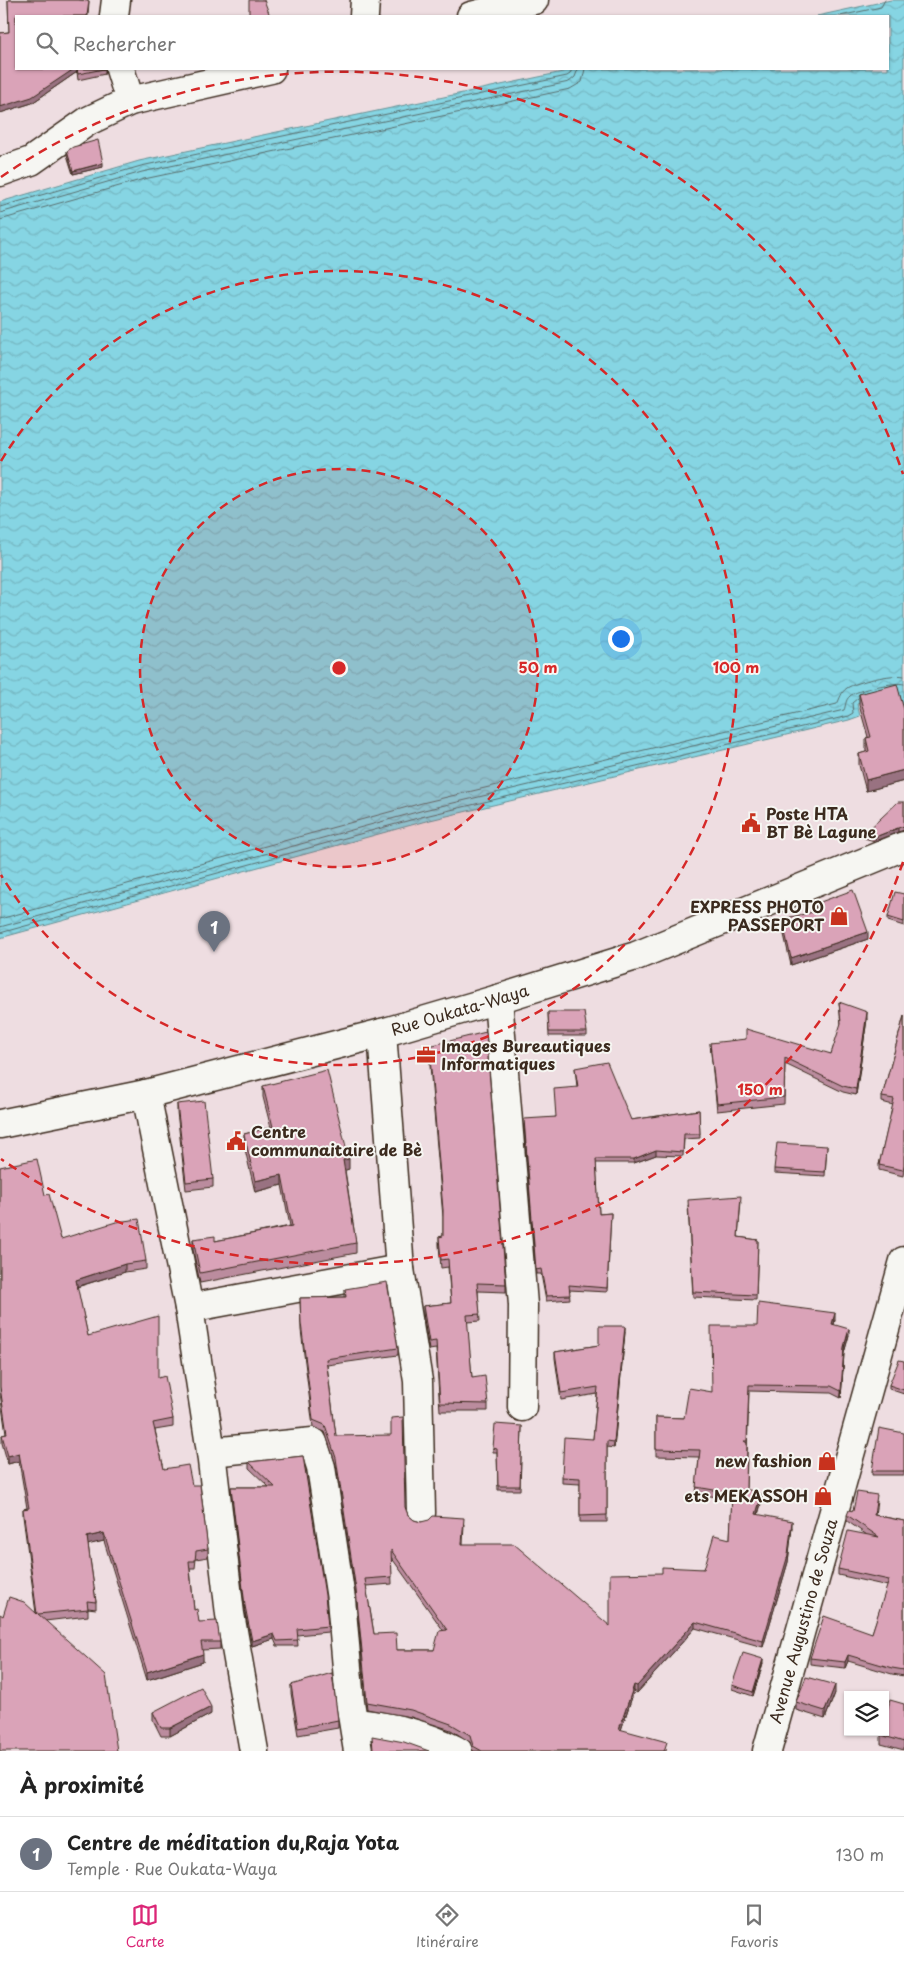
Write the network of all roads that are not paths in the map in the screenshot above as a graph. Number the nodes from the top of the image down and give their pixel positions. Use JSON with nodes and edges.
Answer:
{"nodes":[{"id":1,"x":116,"y":0,"type":"edge"},
{"id":2,"x":365,"y":0,"type":"edge"},
{"id":3,"x":534,"y":0,"type":"edge"},
{"id":4,"x":114,"y":15,"type":"edge"},
{"id":5,"x":364,"y":15,"type":"edge"},
{"id":6,"x":476,"y":15,"type":"edge"},
{"id":7,"x":120,"y":70,"type":"edge"},
{"id":8,"x":267,"y":70,"type":"edge"},
{"id":9,"x":130,"y":101,"type":"junction"},
{"id":10,"x":0,"y":172,"type":"edge"},
{"id":11,"x":904,"y":846,"type":"edge"},
{"id":12,"x":498,"y":999,"type":"junction"},
{"id":13,"x":382,"y":1033,"type":"junction"},
{"id":14,"x":146,"y":1094,"type":"junction"},
{"id":15,"x":0,"y":1124,"type":"edge"},
{"id":16,"x":904,"y":1261,"type":"edge"},
{"id":17,"x":400,"y":1269,"type":"junction"},
{"id":18,"x":189,"y":1308,"type":"junction"},
{"id":19,"x":522,"y":1407,"type":"dead end"},
{"id":20,"x":211,"y":1452,"type":"junction"},
{"id":21,"x":421,"y":1513,"type":"dead end"},
{"id":22,"x":355,"y":1723,"type":"junction"},
{"id":23,"x":254,"y":1751,"type":"edge"},
{"id":24,"x":358,"y":1751,"type":"edge"},
{"id":25,"x":458,"y":1751,"type":"edge"},
{"id":26,"x":767,"y":1751,"type":"edge"}],
"edges":[{"from":1,"to":4,"type":"street"},
{"from":2,"to":5,"type":"street"},
{"from":3,"to":6,"type":"street"},
{"from":7,"to":9,"type":"street"},
{"from":8,"to":9,"type":"street"},
{"from":9,"to":10,"type":"street"},
{"from":11,"to":12,"type":"street","name":"Rue Oukata-Waya"},
{"from":12,"to":13,"type":"street","name":"Rue Oukata-Waya"},
{"from":12,"to":19,"type":"street"},
{"from":13,"to":14,"type":"street","name":"Rue Oukata-Waya"},
{"from":13,"to":17,"type":"street"},
{"from":14,"to":15,"type":"street","name":"Rue Oukata-Waya"},
{"from":14,"to":18,"type":"street"},
{"from":16,"to":26,"type":"street","name":"Avenue Augustino de Souza"},
{"from":17,"to":18,"type":"street"},
{"from":17,"to":21,"type":"street"},
{"from":18,"to":20,"type":"street"},
{"from":20,"to":22,"type":"street"},
{"from":20,"to":23,"type":"street"},
{"from":22,"to":24,"type":"street"},
{"from":22,"to":25,"type":"street"}]}
